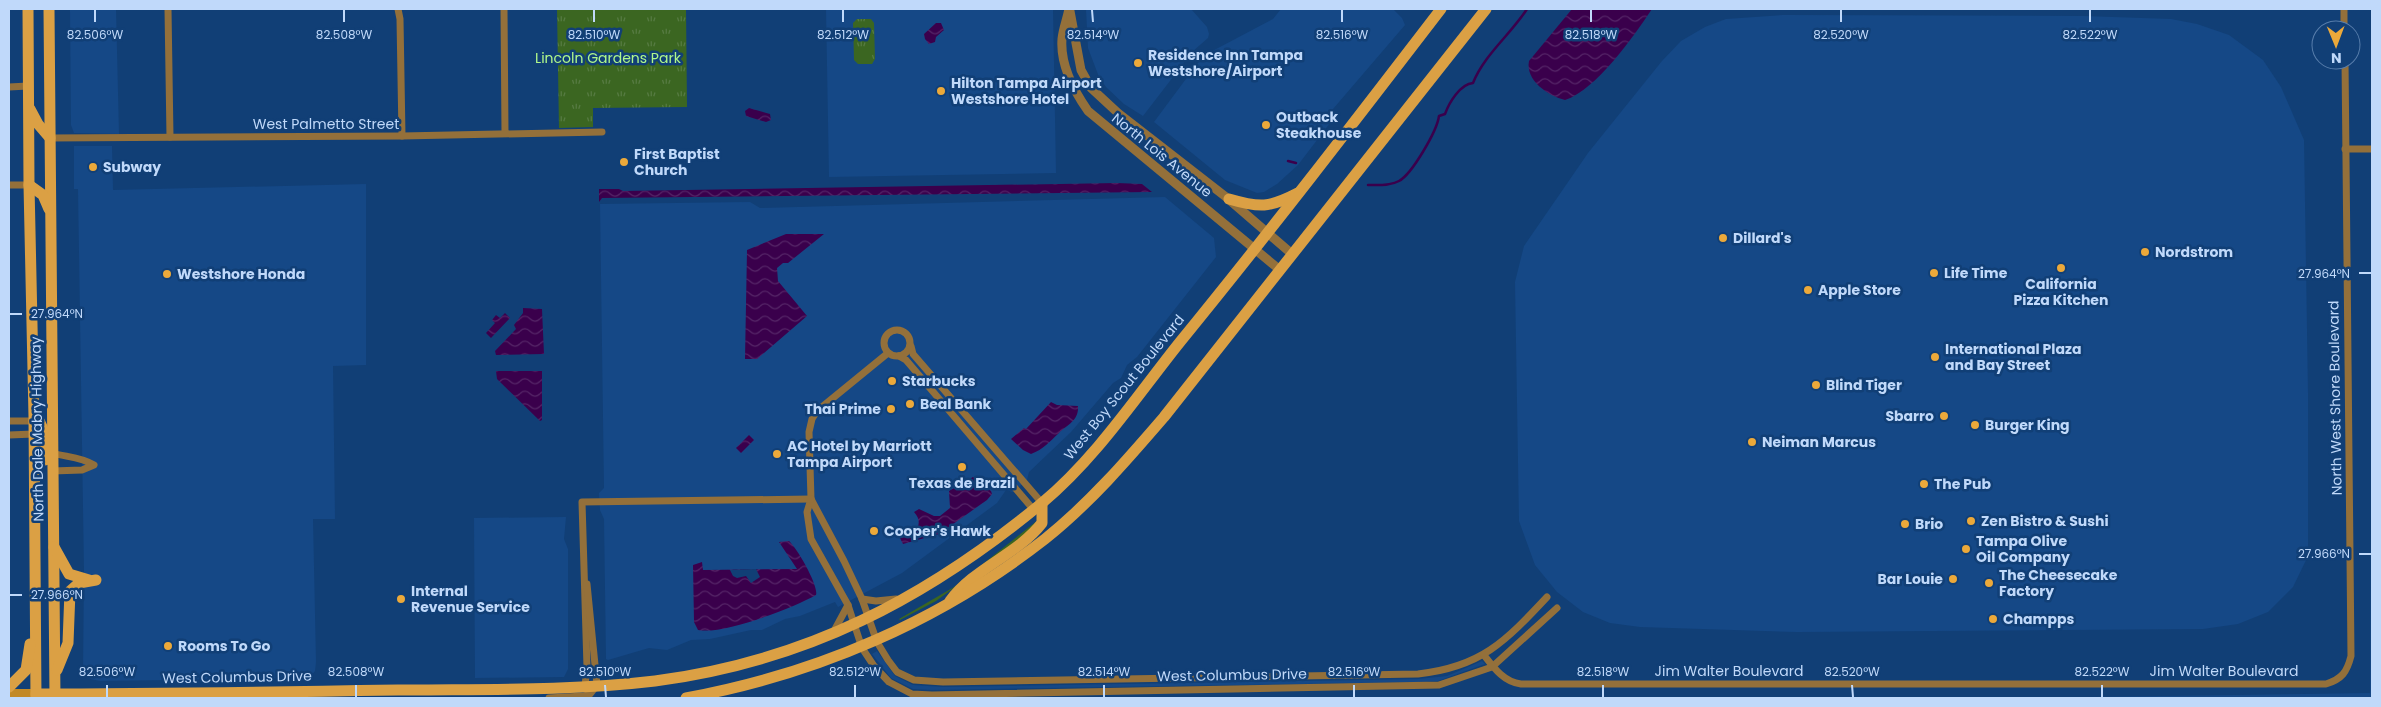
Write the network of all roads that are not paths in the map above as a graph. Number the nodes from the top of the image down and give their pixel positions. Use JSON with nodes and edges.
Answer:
{"nodes":[{"id":1,"x":28,"y":9,"type":"edge"},
{"id":2,"x":168,"y":9,"type":"edge"},
{"id":3,"x":398,"y":9,"type":"edge"},
{"id":4,"x":504,"y":9,"type":"edge"},
{"id":5,"x":1069,"y":9,"type":"edge"},
{"id":6,"x":1441,"y":9,"type":"edge"},
{"id":7,"x":1486,"y":9,"type":"edge"},
{"id":8,"x":48,"y":11,"type":"edge"},
{"id":9,"x":2345,"y":70,"type":"edge"},
{"id":10,"x":28,"y":86,"type":"junction"},
{"id":11,"x":9,"y":87,"type":"edge"},
{"id":12,"x":28,"y":106,"type":"junction"},
{"id":13,"x":602,"y":132,"type":"dead end"},
{"id":14,"x":505,"y":134,"type":"junction"},
{"id":15,"x":402,"y":136,"type":"junction"},
{"id":16,"x":170,"y":137,"type":"junction"},
{"id":17,"x":50,"y":138,"type":"junction"},
{"id":18,"x":2345,"y":148,"type":"junction"},
{"id":19,"x":2372,"y":149,"type":"edge"},
{"id":20,"x":9,"y":185,"type":"edge"},
{"id":21,"x":29,"y":185,"type":"junction"},
{"id":22,"x":1302,"y":191,"type":"junction"},
{"id":23,"x":1229,"y":200,"type":"junction"},
{"id":24,"x":50,"y":212,"type":"junction"},
{"id":25,"x":1270,"y":233,"type":"junction"},
{"id":26,"x":1256,"y":250,"type":"junction"},
{"id":27,"x":1292,"y":254,"type":"junction"},
{"id":28,"x":1280,"y":270,"type":"junction"},
{"id":29,"x":32,"y":318,"type":"junction"},
{"id":30,"x":51,"y":318,"type":"junction"},
{"id":31,"x":911,"y":346,"type":"junction"},
{"id":32,"x":888,"y":353,"type":"junction"},
{"id":33,"x":899,"y":356,"type":"junction"},
{"id":34,"x":34,"y":408,"type":"junction"},
{"id":35,"x":968,"y":417,"type":"junction"},
{"id":36,"x":9,"y":421,"type":"edge"},
{"id":37,"x":34,"y":421,"type":"junction"},
{"id":38,"x":965,"y":431,"type":"junction"},
{"id":39,"x":34,"y":434,"type":"junction"},
{"id":40,"x":9,"y":435,"type":"edge"},
{"id":41,"x":52,"y":453,"type":"junction"},
{"id":42,"x":52,"y":471,"type":"junction"},
{"id":43,"x":811,"y":499,"type":"junction"},
{"id":44,"x":1037,"y":506,"type":"junction"},
{"id":45,"x":53,"y":547,"type":"junction"},
{"id":46,"x":585,"y":566,"type":"junction"},
{"id":47,"x":1546,"y":597,"type":"dead end"},
{"id":48,"x":906,"y":598,"type":"junction"},
{"id":49,"x":862,"y":599,"type":"junction"},
{"id":50,"x":948,"y":604,"type":"junction"},
{"id":51,"x":848,"y":605,"type":"junction"},
{"id":52,"x":1557,"y":608,"type":"dead end"},
{"id":53,"x":35,"y":615,"type":"junction"},
{"id":54,"x":869,"y":618,"type":"junction"},
{"id":55,"x":854,"y":625,"type":"junction"},
{"id":56,"x":832,"y":634,"type":"junction"},
{"id":57,"x":877,"y":642,"type":"junction"},
{"id":58,"x":862,"y":648,"type":"junction"},
{"id":59,"x":1484,"y":655,"type":"junction"},
{"id":60,"x":1492,"y":666,"type":"junction"},
{"id":61,"x":2344,"y":675,"type":"joint"},
{"id":62,"x":54,"y":676,"type":"junction"},
{"id":63,"x":597,"y":685,"type":"junction"},
{"id":64,"x":585,"y":686,"type":"junction"},
{"id":65,"x":9,"y":687,"type":"edge"},
{"id":66,"x":9,"y":694,"type":"edge"},
{"id":67,"x":36,"y":696,"type":"edge"},
{"id":68,"x":55,"y":696,"type":"edge"},
{"id":69,"x":549,"y":698,"type":"edge"},
{"id":70,"x":686,"y":698,"type":"edge"}],
"edges":[{"from":1,"to":10,"type":"main road","name":"North Dale Mabry Highway"},
{"from":2,"to":16,"type":"street"},
{"from":3,"to":15,"type":"street"},
{"from":4,"to":14,"type":"street"},
{"from":5,"to":23,"type":"street","name":"North Lois Avenue"},
{"from":5,"to":26,"type":"street","name":"North Lois Avenue"},
{"from":6,"to":22,"type":"main road","name":"West Boy Scout Boulevard"},
{"from":7,"to":27,"type":"main road"},
{"from":8,"to":17,"type":"main road","name":"North Dale Mabry Highway"},
{"from":9,"to":18,"type":"street","name":"North West Shore Boulevard"},
{"from":10,"to":11,"type":"street"},
{"from":10,"to":12,"type":"main road","name":"North Dale Mabry Highway"},
{"from":12,"to":17,"type":"main road"},
{"from":12,"to":21,"type":"main road","name":"North Dale Mabry Highway"},
{"from":13,"to":14,"type":"street","name":"West Palmetto Street"},
{"from":14,"to":15,"type":"street","name":"West Palmetto Street"},
{"from":15,"to":16,"type":"street","name":"West Palmetto Street"},
{"from":16,"to":17,"type":"street","name":"West Palmetto Street"},
{"from":17,"to":24,"type":"main road","name":"North Dale Mabry Highway"},
{"from":18,"to":19,"type":"street"},
{"from":18,"to":61,"type":"street","name":"North West Shore Boulevard"},
{"from":20,"to":21,"type":"street"},
{"from":21,"to":24,"type":"main road"},
{"from":21,"to":29,"type":"main road","name":"North Dale Mabry Highway"},
{"from":22,"to":23,"type":"main road"},
{"from":22,"to":25,"type":"main road","name":"West Boy Scout Boulevard"},
{"from":23,"to":25,"type":"street","name":"North Lois Avenue"},
{"from":24,"to":30,"type":"main road","name":"North Dale Mabry Highway"},
{"from":25,"to":26,"type":"main road","name":"West Boy Scout Boulevard"},
{"from":25,"to":27,"type":"street","name":"North Lois Avenue"},
{"from":26,"to":28,"type":"street","name":"North Lois Avenue"},
{"from":26,"to":44,"type":"main road","name":"West Boy Scout Boulevard"},
{"from":27,"to":28,"type":"main road"},
{"from":28,"to":50,"type":"main road"},
{"from":29,"to":30,"type":"main road"},
{"from":29,"to":34,"type":"main road","name":"North Dale Mabry Highway"},
{"from":30,"to":41,"type":"main road","name":"North Dale Mabry Highway"},
{"from":31,"to":32,"type":"street"},
{"from":31,"to":33,"type":"street"},
{"from":31,"to":35,"type":"street"},
{"from":32,"to":33,"type":"street"},
{"from":32,"to":43,"type":"street","name":"West Columbus Drive"},
{"from":33,"to":38,"type":"street"},
{"from":34,"to":37,"type":"main road","name":"North Dale Mabry Highway"},
{"from":34,"to":42,"type":"main road"},
{"from":35,"to":38,"type":"street"},
{"from":35,"to":44,"type":"street"},
{"from":36,"to":37,"type":"street"},
{"from":37,"to":39,"type":"main road","name":"North Dale Mabry Highway"},
{"from":38,"to":44,"type":"street"},
{"from":39,"to":40,"type":"street"},
{"from":39,"to":53,"type":"main road","name":"North Dale Mabry Highway"},
{"from":41,"to":42,"type":"main road","name":"North Dale Mabry Highway"},
{"from":41,"to":42,"type":"street"},
{"from":42,"to":45,"type":"main road","name":"North Dale Mabry Highway"},
{"from":43,"to":46,"type":"street"},
{"from":43,"to":49,"type":"street","name":"West Columbus Drive"},
{"from":43,"to":51,"type":"street","name":"West Columbus Drive"},
{"from":44,"to":48,"type":"main road","name":"West Boy Scout Boulevard"},
{"from":44,"to":50,"type":"main road"},
{"from":45,"to":62,"type":"main road","name":"North Dale Mabry Highway"},
{"from":45,"to":62,"type":"main road"},
{"from":46,"to":63,"type":"street"},
{"from":46,"to":64,"type":"street"},
{"from":47,"to":59,"type":"street","name":"West Columbus Drive"},
{"from":48,"to":49,"type":"street"},
{"from":48,"to":54,"type":"main road","name":"West Boy Scout Boulevard"},
{"from":49,"to":54,"type":"street","name":"West Columbus Drive"},
{"from":50,"to":57,"type":"main road"},
{"from":51,"to":55,"type":"street","name":"West Columbus Drive"},
{"from":51,"to":56,"type":"street"},
{"from":52,"to":60,"type":"street"},
{"from":53,"to":65,"type":"main road"},
{"from":53,"to":67,"type":"main road"},
{"from":54,"to":55,"type":"main road","name":"West Boy Scout Boulevard"},
{"from":54,"to":57,"type":"street","name":"West Columbus Drive"},
{"from":55,"to":56,"type":"main road","name":"West Boy Scout Boulevard"},
{"from":55,"to":58,"type":"street","name":"West Columbus Drive"},
{"from":56,"to":63,"type":"main road","name":"West Boy Scout Boulevard"},
{"from":57,"to":58,"type":"main road"},
{"from":57,"to":59,"type":"street","name":"West Columbus Drive"},
{"from":58,"to":60,"type":"street","name":"West Columbus Drive"},
{"from":58,"to":70,"type":"main road"},
{"from":59,"to":60,"type":"street","name":"Jim Walter Boulevard"},
{"from":60,"to":61,"type":"street","name":"Jim Walter Boulevard"},
{"from":62,"to":68,"type":"main road","name":"North Dale Mabry Highway"},
{"from":63,"to":64,"type":"main road","name":"West Boy Scout Boulevard"},
{"from":63,"to":69,"type":"street"},
{"from":64,"to":68,"type":"main road","name":"West Columbus Drive"},
{"from":66,"to":67,"type":"main road","name":"West Columbus Drive"},
{"from":67,"to":68,"type":"main road","name":"West Columbus Drive"}]}
